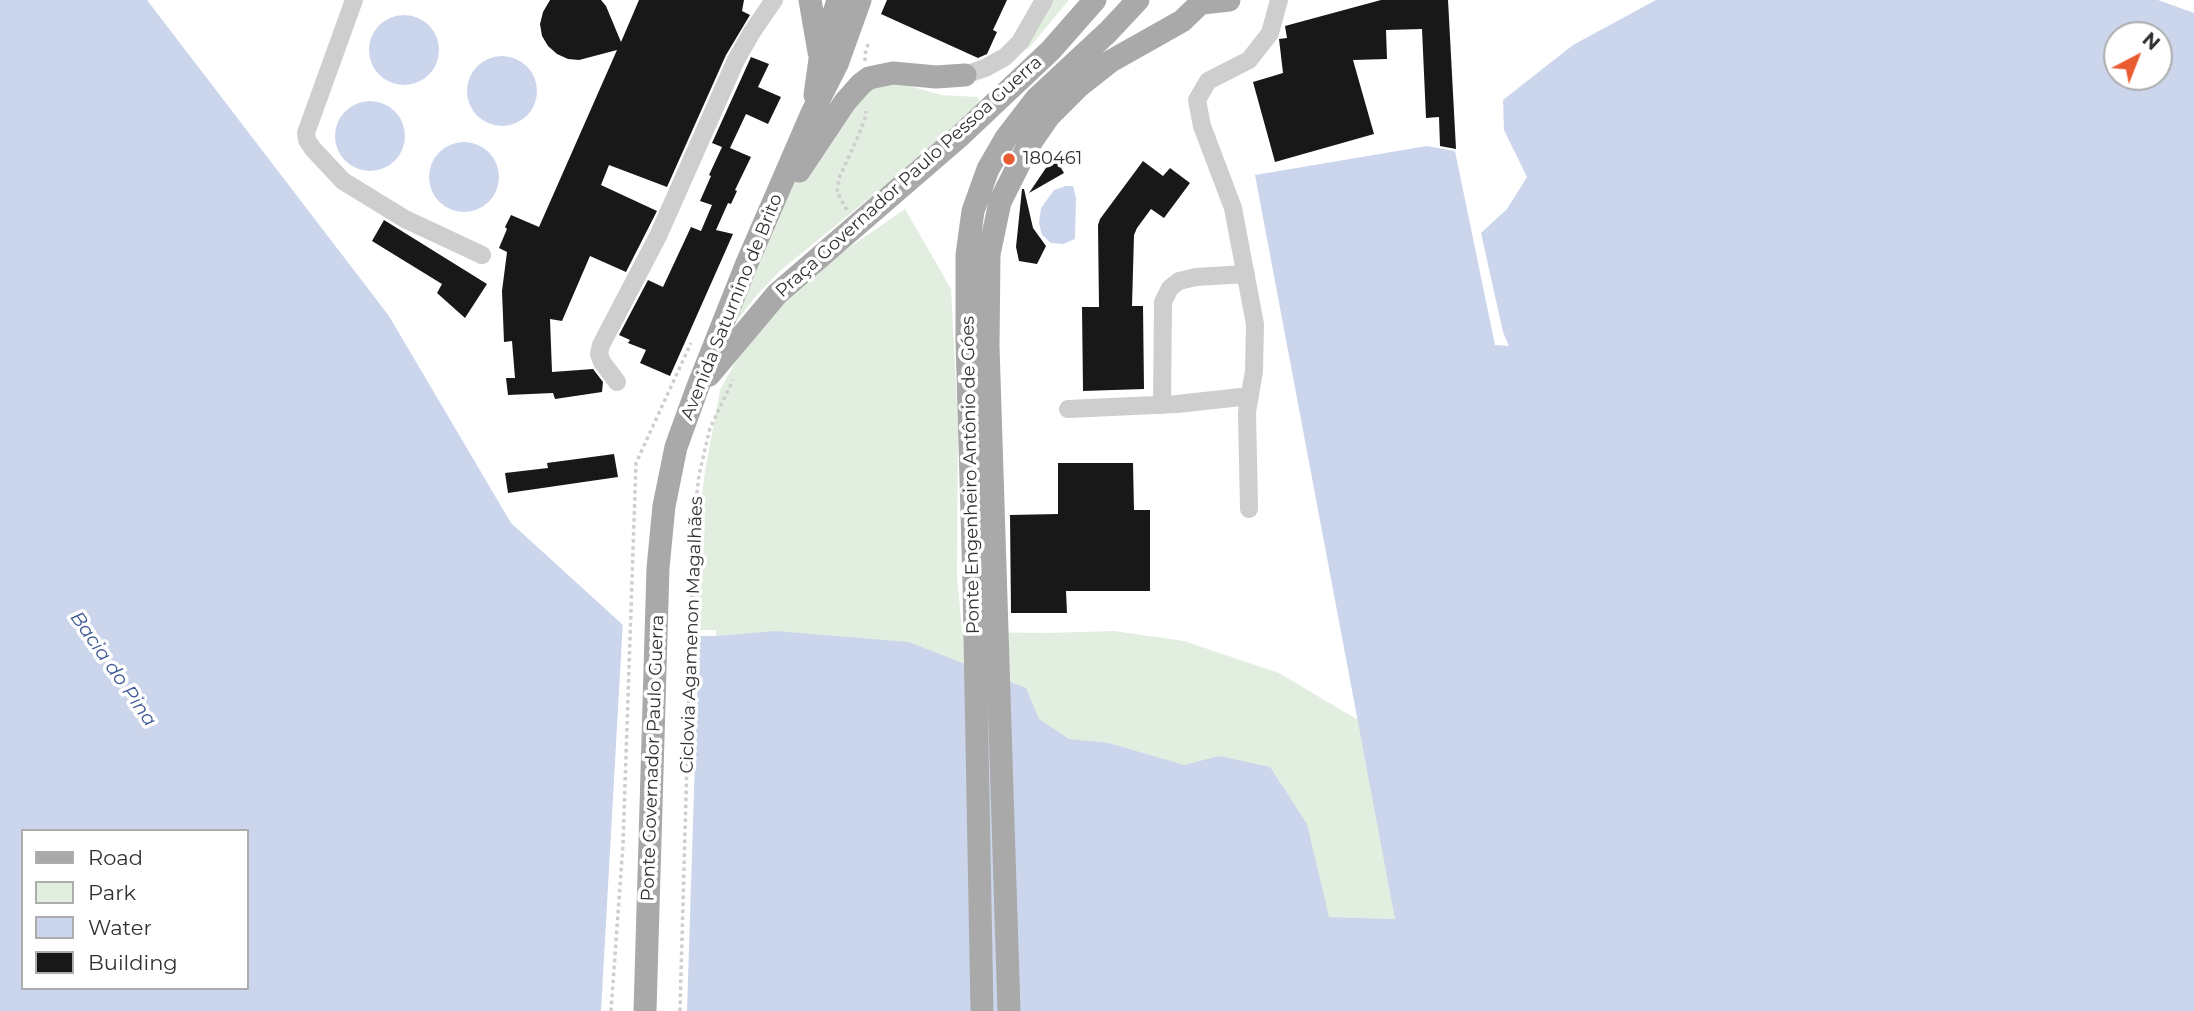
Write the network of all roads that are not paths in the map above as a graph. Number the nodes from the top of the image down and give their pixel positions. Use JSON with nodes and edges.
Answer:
{"nodes":[{"id":1,"x":355,"y":0,"type":"edge"},
{"id":2,"x":774,"y":0,"type":"edge"},
{"id":3,"x":810,"y":0,"type":"edge"},
{"id":4,"x":838,"y":0,"type":"edge"},
{"id":5,"x":860,"y":0,"type":"edge"},
{"id":6,"x":1044,"y":0,"type":"edge"},
{"id":7,"x":1095,"y":0,"type":"edge"},
{"id":8,"x":1138,"y":0,"type":"edge"},
{"id":9,"x":1229,"y":0,"type":"edge"},
{"id":10,"x":1279,"y":0,"type":"edge"},
{"id":11,"x":1203,"y":1,"type":"edge"},
{"id":12,"x":820,"y":59,"type":"junction"},
{"id":13,"x":965,"y":75,"type":"joint"},
{"id":14,"x":1078,"y":86,"type":"junction"},
{"id":15,"x":812,"y":113,"type":"junction"},
{"id":16,"x":767,"y":219,"type":"junction"},
{"id":17,"x":482,"y":255,"type":"dead end"},
{"id":18,"x":1246,"y":274,"type":"junction"},
{"id":19,"x":617,"y":382,"type":"dead end"},
{"id":20,"x":697,"y":389,"type":"junction"},
{"id":21,"x":1250,"y":396,"type":"junction"},
{"id":22,"x":1162,"y":405,"type":"junction"},
{"id":23,"x":1068,"y":409,"type":"dead end"},
{"id":24,"x":664,"y":506,"type":"joint"},
{"id":25,"x":1249,"y":509,"type":"dead end"},
{"id":26,"x":985,"y":584,"type":"junction"},
{"id":27,"x":645,"y":1011,"type":"edge"},
{"id":28,"x":982,"y":1011,"type":"edge"},
{"id":29,"x":1009,"y":1011,"type":"edge"}],
"edges":[{"from":1,"to":17,"type":"street"},
{"from":2,"to":19,"type":"street"},
{"from":3,"to":12,"type":"main road"},
{"from":4,"to":12,"type":"main road","name":"Avenida Saturnino de Brito"},
{"from":5,"to":15,"type":"main road","name":"Avenida Saturnino de Brito"},
{"from":6,"to":13,"type":"street"},
{"from":7,"to":20,"type":"main road","name":"Praça Governador Paulo Pessoa Guerra"},
{"from":8,"to":14,"type":"main road"},
{"from":8,"to":26,"type":"main road","name":"Ponte Engenheiro Antônio de Góes"},
{"from":9,"to":11,"type":"main road"},
{"from":10,"to":18,"type":"street"},
{"from":11,"to":14,"type":"main road"},
{"from":12,"to":15,"type":"main road","name":"Avenida Saturnino de Brito"},
{"from":13,"to":16,"type":"main road"},
{"from":14,"to":26,"type":"main road","name":"Ponte Engenheiro Antônio de Góes"},
{"from":15,"to":16,"type":"main road","name":"Avenida Saturnino de Brito"},
{"from":16,"to":20,"type":"main road","name":"Avenida Saturnino de Brito"},
{"from":18,"to":21,"type":"street"},
{"from":18,"to":22,"type":"street"},
{"from":20,"to":24,"type":"main road","name":"Avenida Saturnino de Brito"},
{"from":21,"to":22,"type":"street"},
{"from":21,"to":25,"type":"street"},
{"from":22,"to":23,"type":"street"},
{"from":24,"to":27,"type":"main road","name":"Ponte Governador Paulo Guerra"},
{"from":26,"to":28,"type":"main road","name":"Ponte Engenheiro Antônio de Góes"},
{"from":26,"to":29,"type":"main road","name":"Ponte Engenheiro Antônio de Góes"}]}
